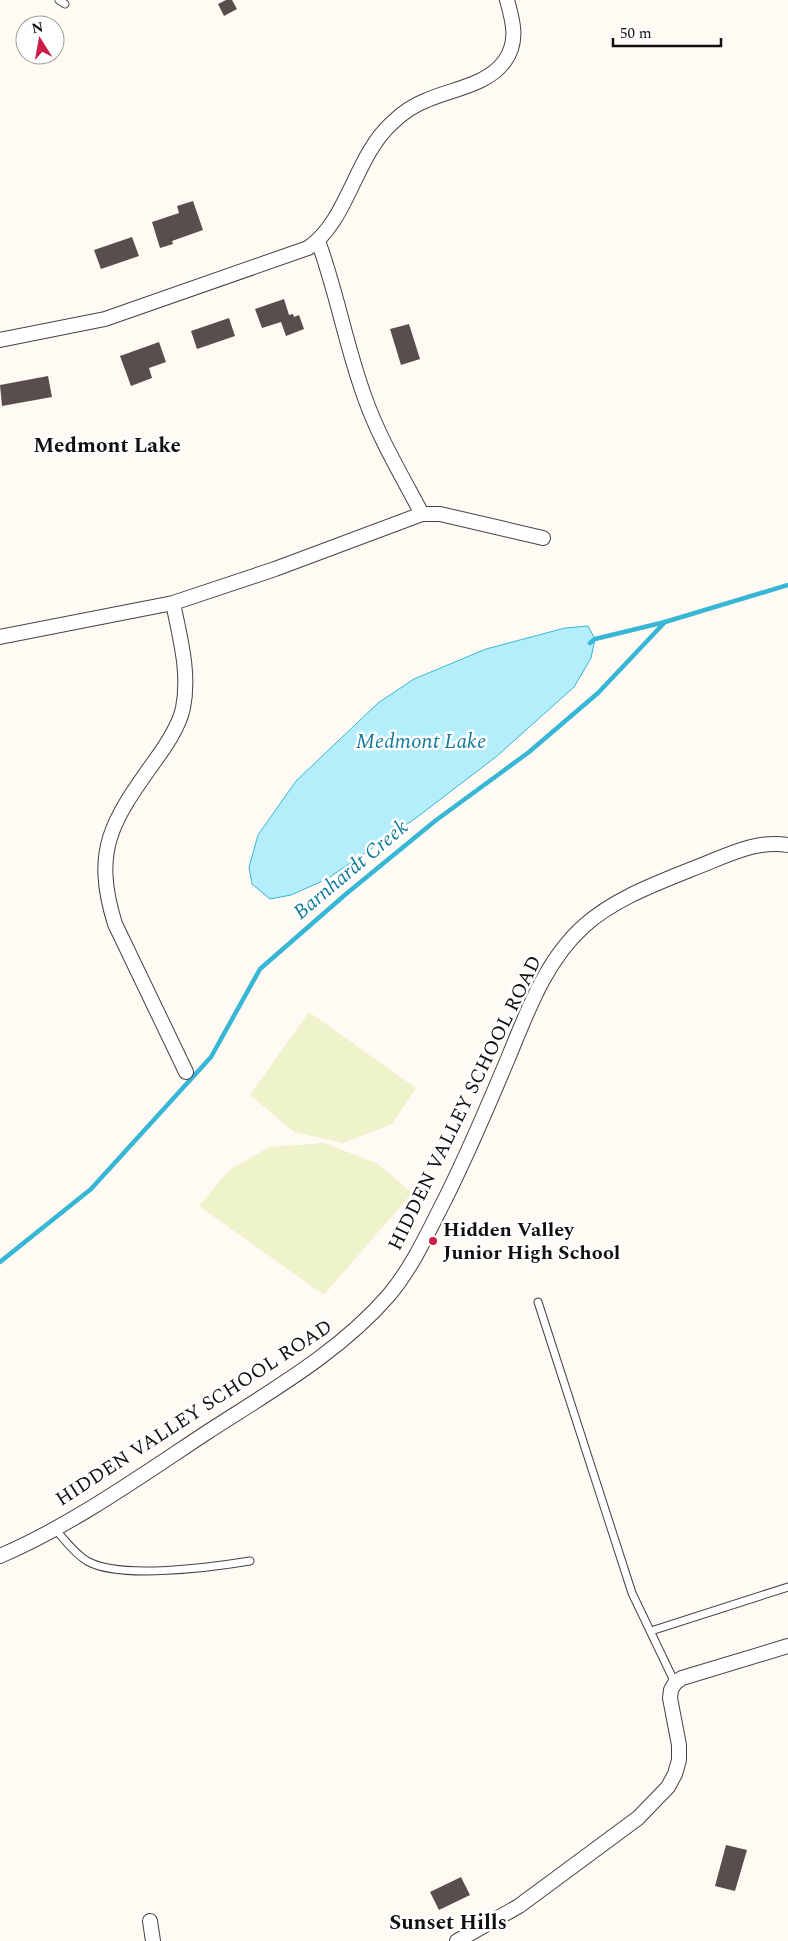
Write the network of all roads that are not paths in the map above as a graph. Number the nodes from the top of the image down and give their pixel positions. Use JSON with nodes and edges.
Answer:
{"nodes":[{"id":1,"x":507,"y":0,"type":"edge"},
{"id":2,"x":318,"y":241,"type":"junction"},
{"id":3,"x":0,"y":340,"type":"edge"},
{"id":4,"x":422,"y":514,"type":"junction"},
{"id":5,"x":543,"y":538,"type":"dead end"},
{"id":6,"x":173,"y":603,"type":"junction"},
{"id":7,"x":0,"y":638,"type":"edge"},
{"id":8,"x":788,"y":845,"type":"edge"},
{"id":9,"x":186,"y":1072,"type":"dead end"},
{"id":10,"x":538,"y":1302,"type":"dead end"},
{"id":11,"x":55,"y":1529,"type":"junction"},
{"id":12,"x":0,"y":1556,"type":"edge"},
{"id":13,"x":250,"y":1561,"type":"dead end"},
{"id":14,"x":788,"y":1587,"type":"edge"},
{"id":15,"x":652,"y":1632,"type":"junction"},
{"id":16,"x":788,"y":1646,"type":"edge"},
{"id":17,"x":675,"y":1683,"type":"junction"},
{"id":18,"x":150,"y":1921,"type":"dead end"},
{"id":19,"x":152,"y":1941,"type":"edge"},
{"id":20,"x":457,"y":1941,"type":"edge"}],
"edges":[{"from":1,"to":2,"type":"street"},
{"from":2,"to":3,"type":"street"},
{"from":2,"to":4,"type":"street"},
{"from":4,"to":5,"type":"street"},
{"from":4,"to":6,"type":"street"},
{"from":6,"to":7,"type":"street"},
{"from":6,"to":9,"type":"street"},
{"from":8,"to":11,"type":"street","name":"HIDDEN VALLEY SCHOOL ROAD"},
{"from":10,"to":15,"type":"lane"},
{"from":11,"to":12,"type":"street","name":"HIDDEN VALLEY SCHOOL ROAD"},
{"from":11,"to":13,"type":"lane"},
{"from":14,"to":15,"type":"lane"},
{"from":15,"to":17,"type":"lane"},
{"from":16,"to":17,"type":"street"},
{"from":17,"to":20,"type":"street"},
{"from":18,"to":19,"type":"street"}]}
